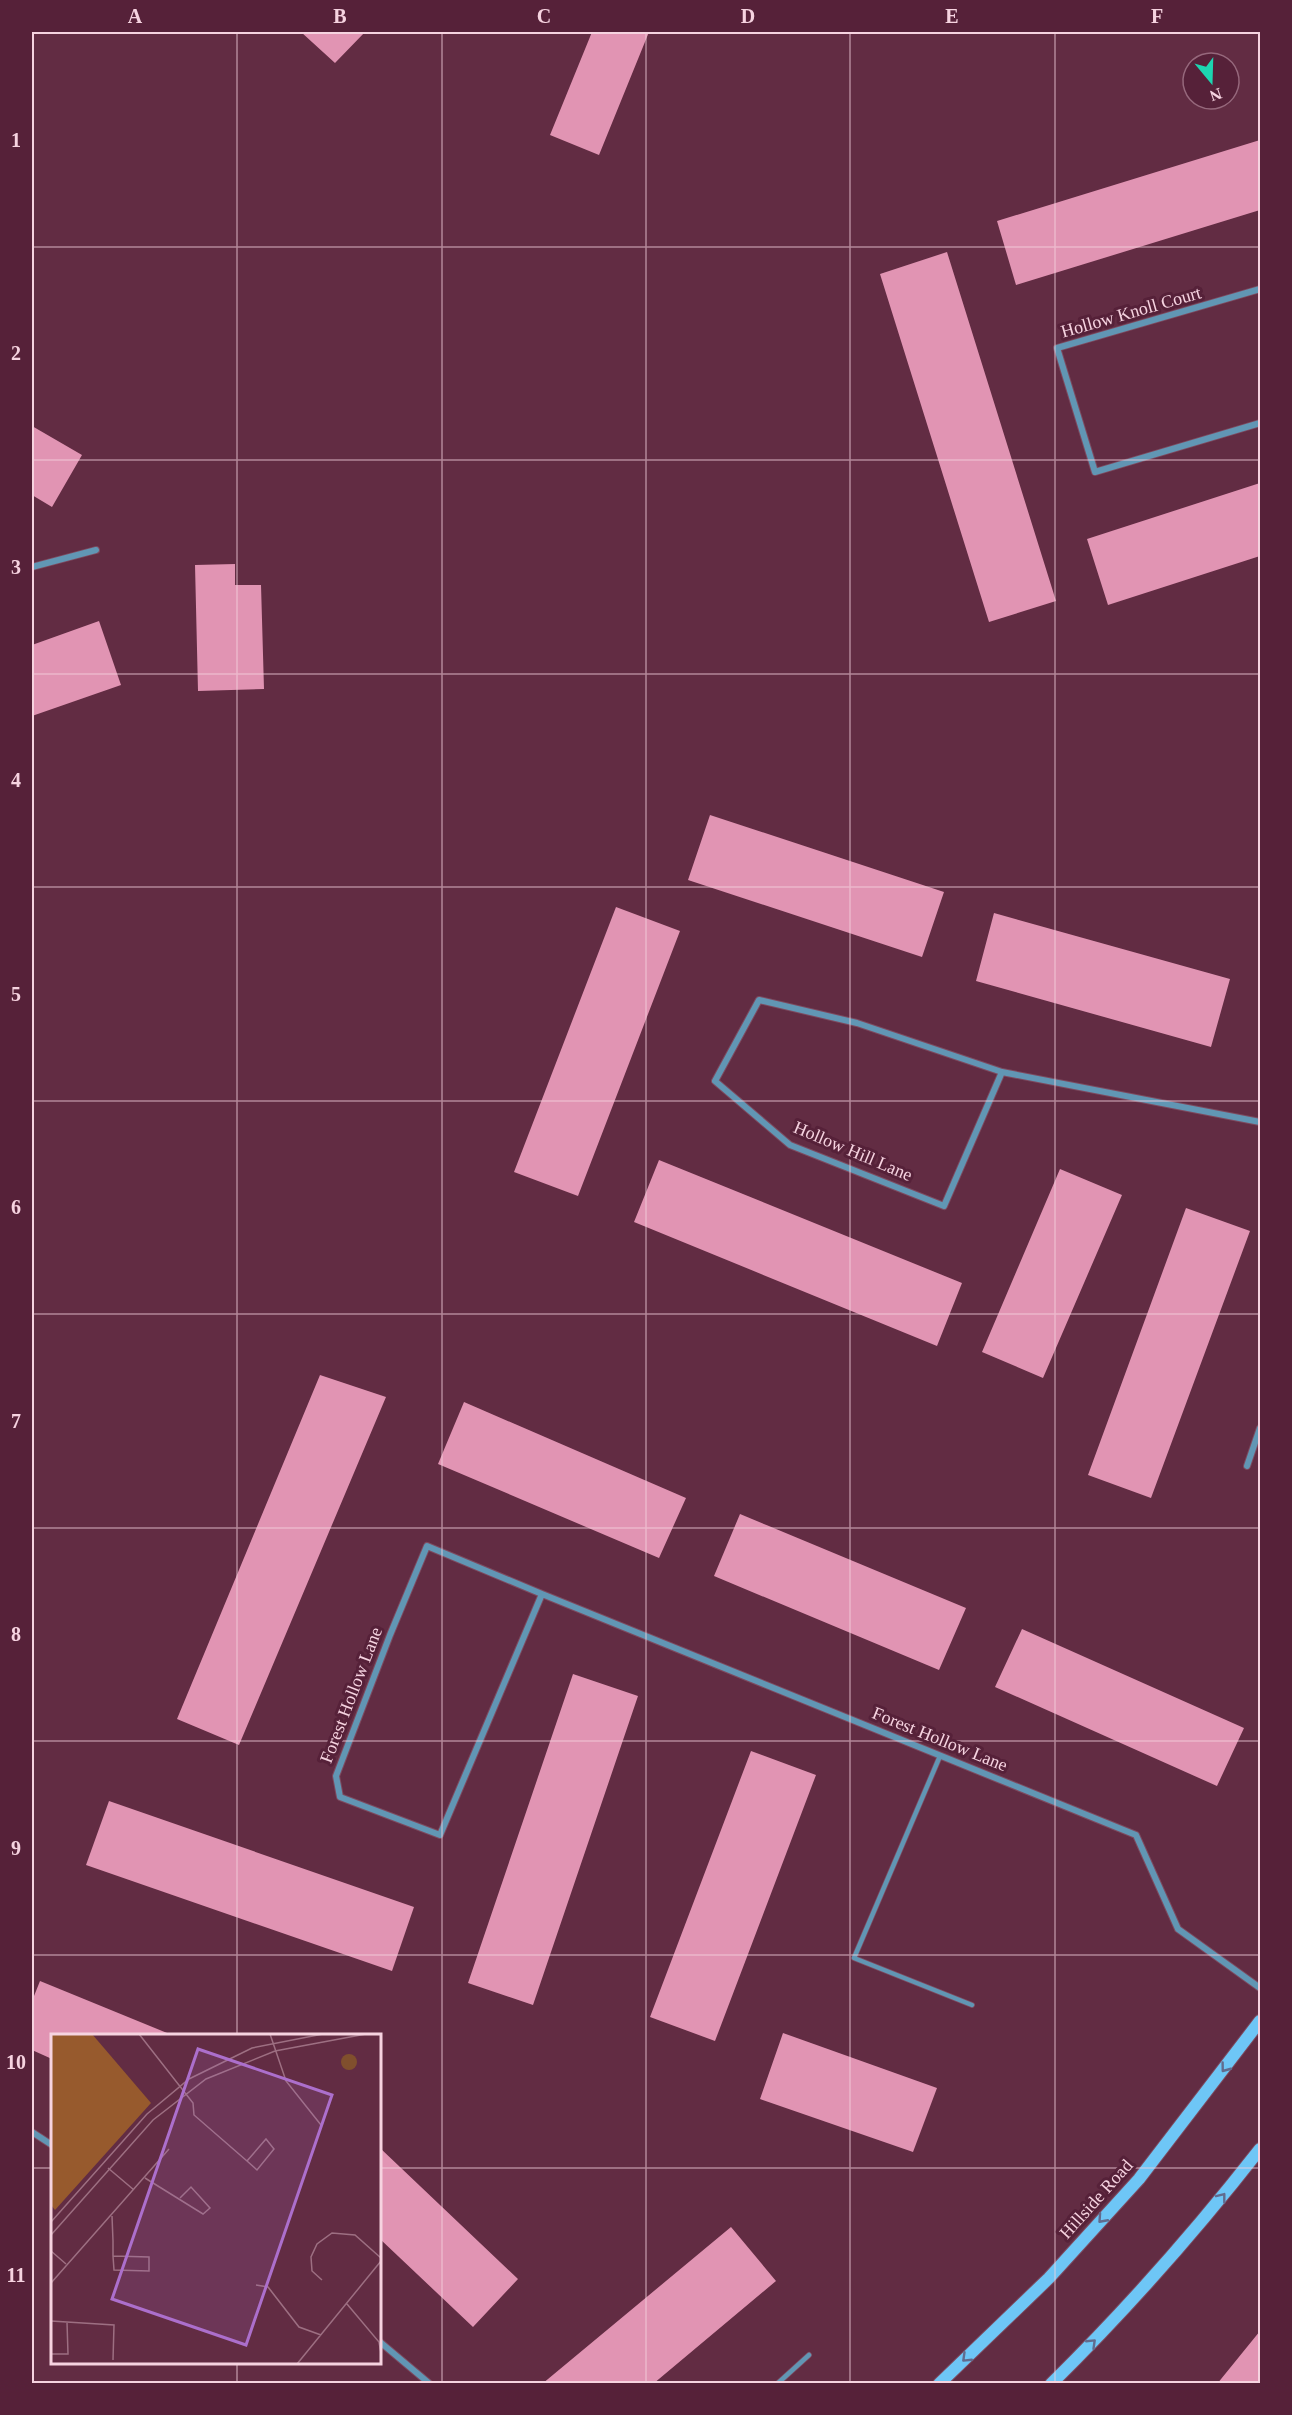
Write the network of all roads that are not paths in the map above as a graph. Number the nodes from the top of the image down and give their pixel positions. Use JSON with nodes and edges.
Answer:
{"nodes":[{"id":1,"x":1260,"y":289,"type":"edge"},
{"id":2,"x":1260,"y":423,"type":"edge"},
{"id":3,"x":96,"y":550,"type":"dead end"},
{"id":4,"x":32,"y":567,"type":"edge"},
{"id":5,"x":1002,"y":1072,"type":"junction"},
{"id":6,"x":1260,"y":1122,"type":"edge"},
{"id":7,"x":1260,"y":1428,"type":"edge"},
{"id":8,"x":1247,"y":1466,"type":"dead end"},
{"id":9,"x":542,"y":1594,"type":"junction"},
{"id":10,"x":940,"y":1756,"type":"junction"},
{"id":11,"x":1260,"y":1988,"type":"edge"},
{"id":12,"x":972,"y":2005,"type":"dead end"},
{"id":13,"x":1260,"y":2021,"type":"edge"},
{"id":14,"x":32,"y":2132,"type":"edge"},
{"id":15,"x":51,"y":2144,"type":"edge"},
{"id":16,"x":1260,"y":2149,"type":"edge"},
{"id":17,"x":381,"y":2343,"type":"edge"},
{"id":18,"x":809,"y":2355,"type":"dead end"},
{"id":19,"x":430,"y":2384,"type":"edge"},
{"id":20,"x":777,"y":2384,"type":"edge"},
{"id":21,"x":939,"y":2384,"type":"edge"},
{"id":22,"x":1051,"y":2384,"type":"edge"}],
"edges":[{"from":1,"to":2,"type":"street","name":"Hollow Knoll Court"},
{"from":3,"to":4,"type":"street"},
{"from":5,"to":5,"type":"street","name":"Hollow Hill Lane"},
{"from":5,"to":6,"type":"street","name":"Hollow Hill Lane"},
{"from":7,"to":8,"type":"street"},
{"from":9,"to":9,"type":"street","name":"Forest Hollow Lane"},
{"from":9,"to":10,"type":"street","name":"Forest Hollow Lane"},
{"from":10,"to":11,"type":"street","name":"Forest Hollow Lane"},
{"from":10,"to":12,"type":"lane"},
{"from":13,"to":21,"type":"street","name":"Hillside Road","one_way":true},
{"from":14,"to":15,"type":"street"},
{"from":22,"to":16,"type":"street","one_way":true},
{"from":17,"to":19,"type":"street"},
{"from":18,"to":20,"type":"lane"}]}
